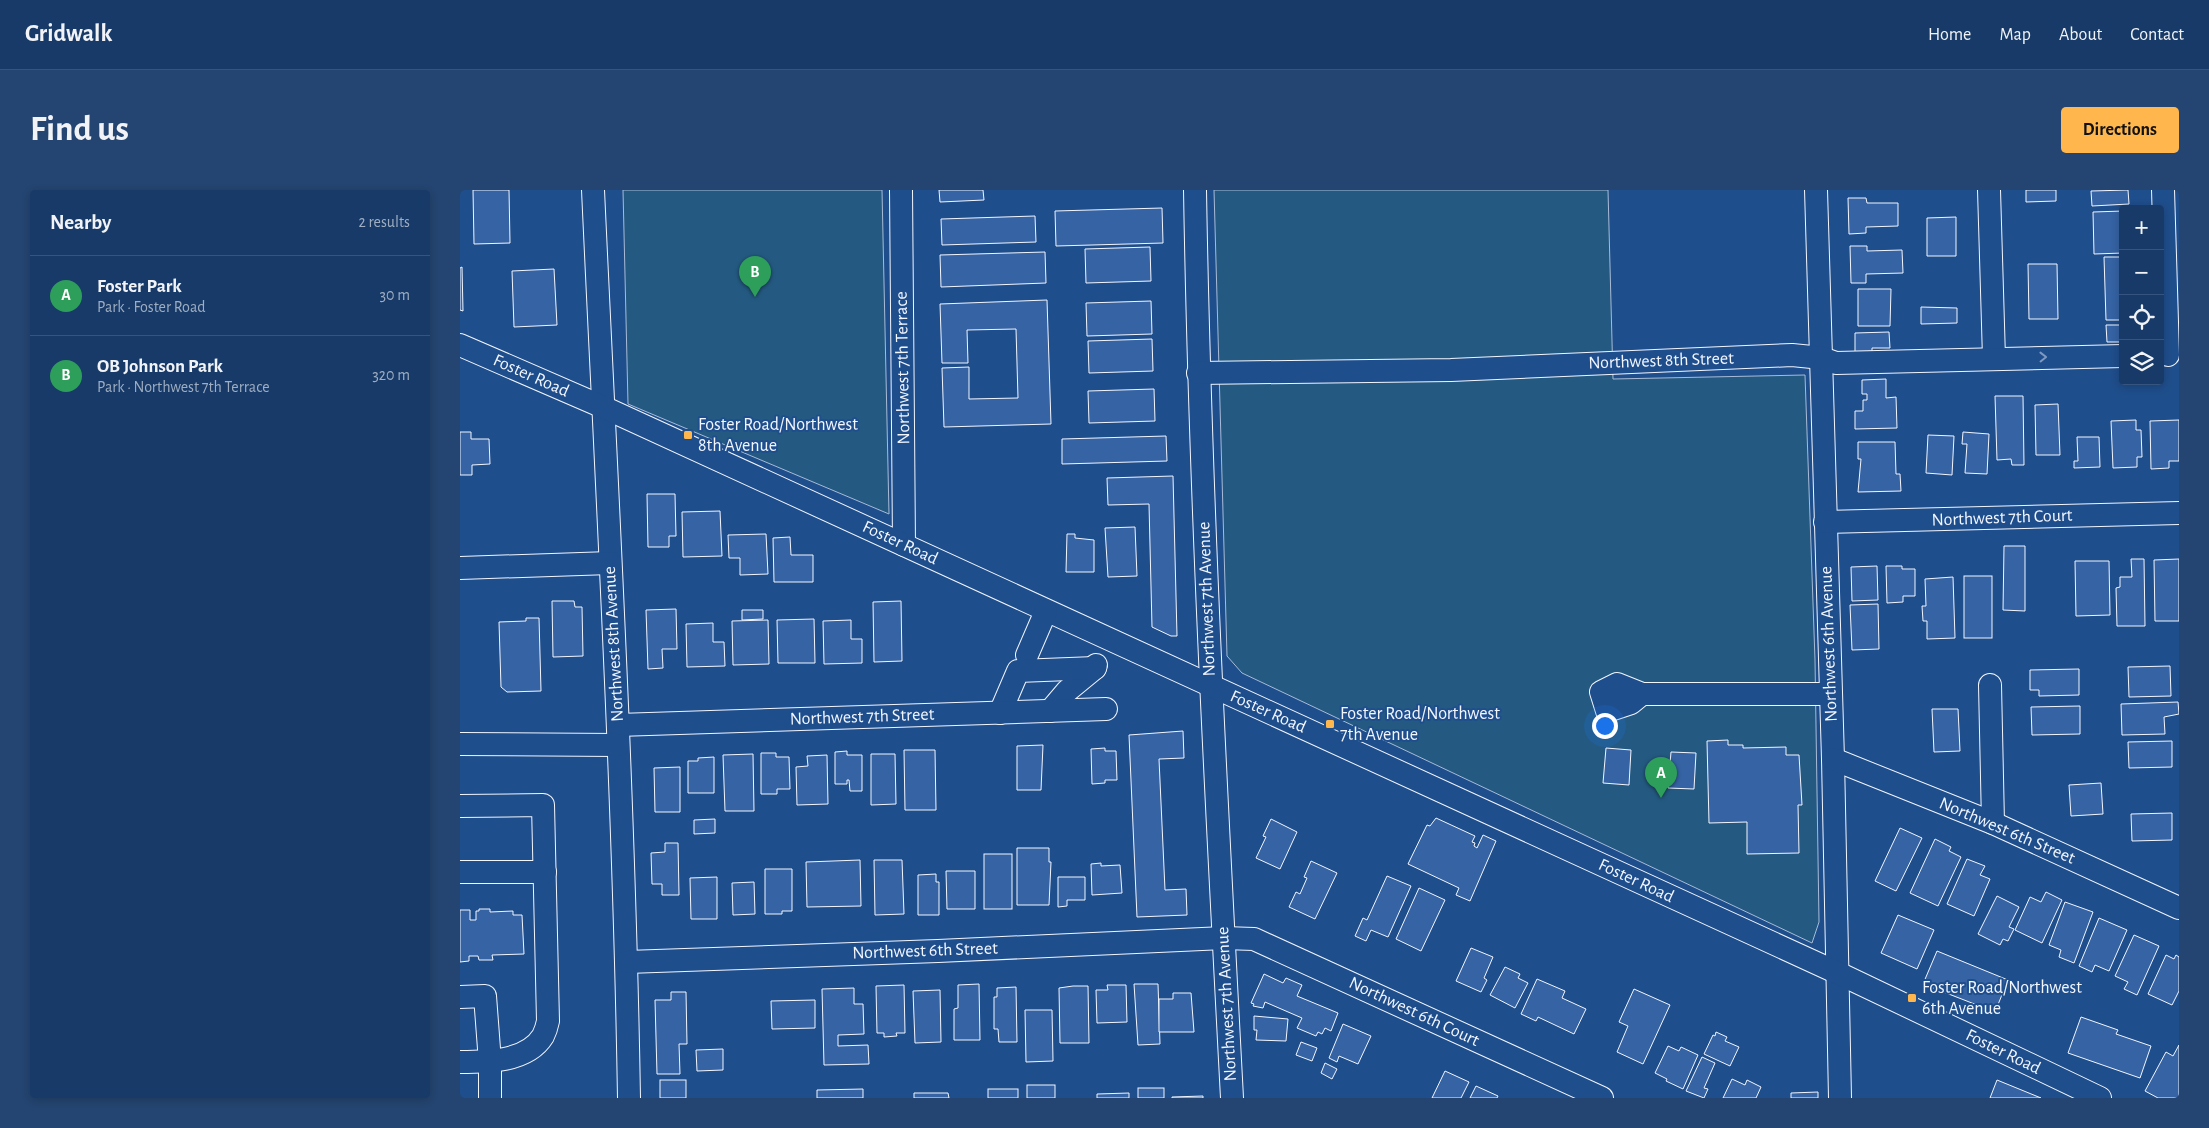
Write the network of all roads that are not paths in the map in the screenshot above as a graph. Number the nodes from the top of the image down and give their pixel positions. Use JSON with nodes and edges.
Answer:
{"nodes":[{"id":1,"x":593,"y":190,"type":"edge"},
{"id":2,"x":901,"y":190,"type":"edge"},
{"id":3,"x":1195,"y":190,"type":"edge"},
{"id":4,"x":1816,"y":190,"type":"edge"},
{"id":5,"x":1989,"y":190,"type":"edge"},
{"id":6,"x":2162,"y":190,"type":"edge"},
{"id":7,"x":460,"y":345,"type":"edge"},
{"id":8,"x":2169,"y":355,"type":"edge"},
{"id":9,"x":2119,"y":356,"type":"edge"},
{"id":10,"x":1822,"y":358,"type":"junction"},
{"id":11,"x":1994,"y":358,"type":"junction"},
{"id":12,"x":1198,"y":373,"type":"junction"},
{"id":13,"x":603,"y":407,"type":"junction"},
{"id":14,"x":2179,"y":513,"type":"edge"},
{"id":15,"x":1825,"y":522,"type":"junction"},
{"id":16,"x":904,"y":545,"type":"junction"},
{"id":17,"x":610,"y":563,"type":"junction"},
{"id":18,"x":460,"y":568,"type":"edge"},
{"id":19,"x":1046,"y":611,"type":"junction"},
{"id":20,"x":1107,"y":638,"type":"junction"},
{"id":21,"x":1027,"y":655,"type":"dead end"},
{"id":22,"x":1095,"y":668,"type":"junction"},
{"id":23,"x":1990,"y":685,"type":"dead end"},
{"id":24,"x":1211,"y":686,"type":"junction"},
{"id":25,"x":1642,"y":694,"type":"dead end"},
{"id":26,"x":1830,"y":694,"type":"junction"},
{"id":27,"x":1106,"y":709,"type":"dead end"},
{"id":28,"x":1050,"y":711,"type":"junction"},
{"id":29,"x":1000,"y":713,"type":"junction"},
{"id":30,"x":618,"y":735,"type":"junction"},
{"id":31,"x":460,"y":744,"type":"edge"},
{"id":32,"x":1833,"y":759,"type":"junction"},
{"id":33,"x":460,"y":806,"type":"edge"},
{"id":34,"x":1993,"y":823,"type":"junction"},
{"id":35,"x":460,"y":872,"type":"edge"},
{"id":36,"x":545,"y":872,"type":"junction"},
{"id":37,"x":2179,"y":908,"type":"edge"},
{"id":38,"x":1224,"y":938,"type":"junction"},
{"id":39,"x":627,"y":962,"type":"junction"},
{"id":40,"x":1838,"y":973,"type":"junction"},
{"id":41,"x":460,"y":997,"type":"edge"},
{"id":42,"x":460,"y":1062,"type":"edge"},
{"id":43,"x":490,"y":1062,"type":"junction"},
{"id":44,"x":490,"y":1098,"type":"edge"},
{"id":45,"x":629,"y":1098,"type":"edge"},
{"id":46,"x":1232,"y":1098,"type":"edge"},
{"id":47,"x":1602,"y":1098,"type":"edge"},
{"id":48,"x":1840,"y":1098,"type":"edge"},
{"id":49,"x":2100,"y":1098,"type":"edge"}],
"edges":[{"from":1,"to":13,"type":"street","name":"Northwest 8th Avenue"},
{"from":2,"to":16,"type":"street","name":"Northwest 7th Terrace"},
{"from":3,"to":12,"type":"street","name":"Northwest 7th Avenue"},
{"from":4,"to":10,"type":"street","name":"Northwest 6th Avenue"},
{"from":5,"to":11,"type":"street"},
{"from":6,"to":8,"type":"street"},
{"from":7,"to":13,"type":"street","name":"Foster Road"},
{"from":11,"to":9,"type":"street","name":"Northwest 8th Street","one_way":true},
{"from":10,"to":11,"type":"street","name":"Northwest 8th Street"},
{"from":10,"to":12,"type":"street","name":"Northwest 8th Street"},
{"from":10,"to":15,"type":"street","name":"Northwest 6th Avenue"},
{"from":12,"to":24,"type":"street","name":"Northwest 7th Avenue"},
{"from":13,"to":16,"type":"street","name":"Foster Road"},
{"from":13,"to":17,"type":"street","name":"Northwest 8th Avenue"},
{"from":14,"to":15,"type":"street","name":"Northwest 7th Court"},
{"from":15,"to":26,"type":"street","name":"Northwest 6th Avenue"},
{"from":16,"to":19,"type":"street","name":"Foster Road"},
{"from":17,"to":18,"type":"street"},
{"from":17,"to":30,"type":"street","name":"Northwest 8th Avenue"},
{"from":19,"to":20,"type":"street","name":"Foster Road"},
{"from":19,"to":21,"type":"street"},
{"from":20,"to":22,"type":"street"},
{"from":20,"to":24,"type":"street","name":"Foster Road"},
{"from":22,"to":28,"type":"street"},
{"from":22,"to":29,"type":"street"},
{"from":23,"to":34,"type":"street"},
{"from":24,"to":38,"type":"street","name":"Northwest 7th Avenue"},
{"from":24,"to":40,"type":"street","name":"Foster Road"},
{"from":25,"to":26,"type":"street"},
{"from":26,"to":32,"type":"street","name":"Northwest 6th Avenue"},
{"from":27,"to":28,"type":"street","name":"Northwest 7th Street"},
{"from":28,"to":29,"type":"street","name":"Northwest 7th Street"},
{"from":29,"to":30,"type":"street","name":"Northwest 7th Street"},
{"from":30,"to":31,"type":"street","name":"Northwest 7th Street"},
{"from":30,"to":39,"type":"street","name":"Northwest 8th Avenue"},
{"from":32,"to":34,"type":"street","name":"Northwest 6th Street"},
{"from":32,"to":40,"type":"street","name":"Northwest 6th Avenue"},
{"from":33,"to":36,"type":"street"},
{"from":34,"to":37,"type":"street","name":"Northwest 6th Street"},
{"from":35,"to":36,"type":"street"},
{"from":36,"to":43,"type":"street"},
{"from":38,"to":39,"type":"street","name":"Northwest 6th Street"},
{"from":38,"to":46,"type":"street","name":"Northwest 7th Avenue"},
{"from":38,"to":47,"type":"street","name":"Northwest 6th Court"},
{"from":39,"to":45,"type":"street","name":"Northwest 8th Avenue"},
{"from":40,"to":48,"type":"street","name":"Northwest 6th Avenue"},
{"from":40,"to":49,"type":"street","name":"Foster Road"},
{"from":41,"to":43,"type":"street"},
{"from":42,"to":43,"type":"street"},
{"from":43,"to":44,"type":"street"}]}
